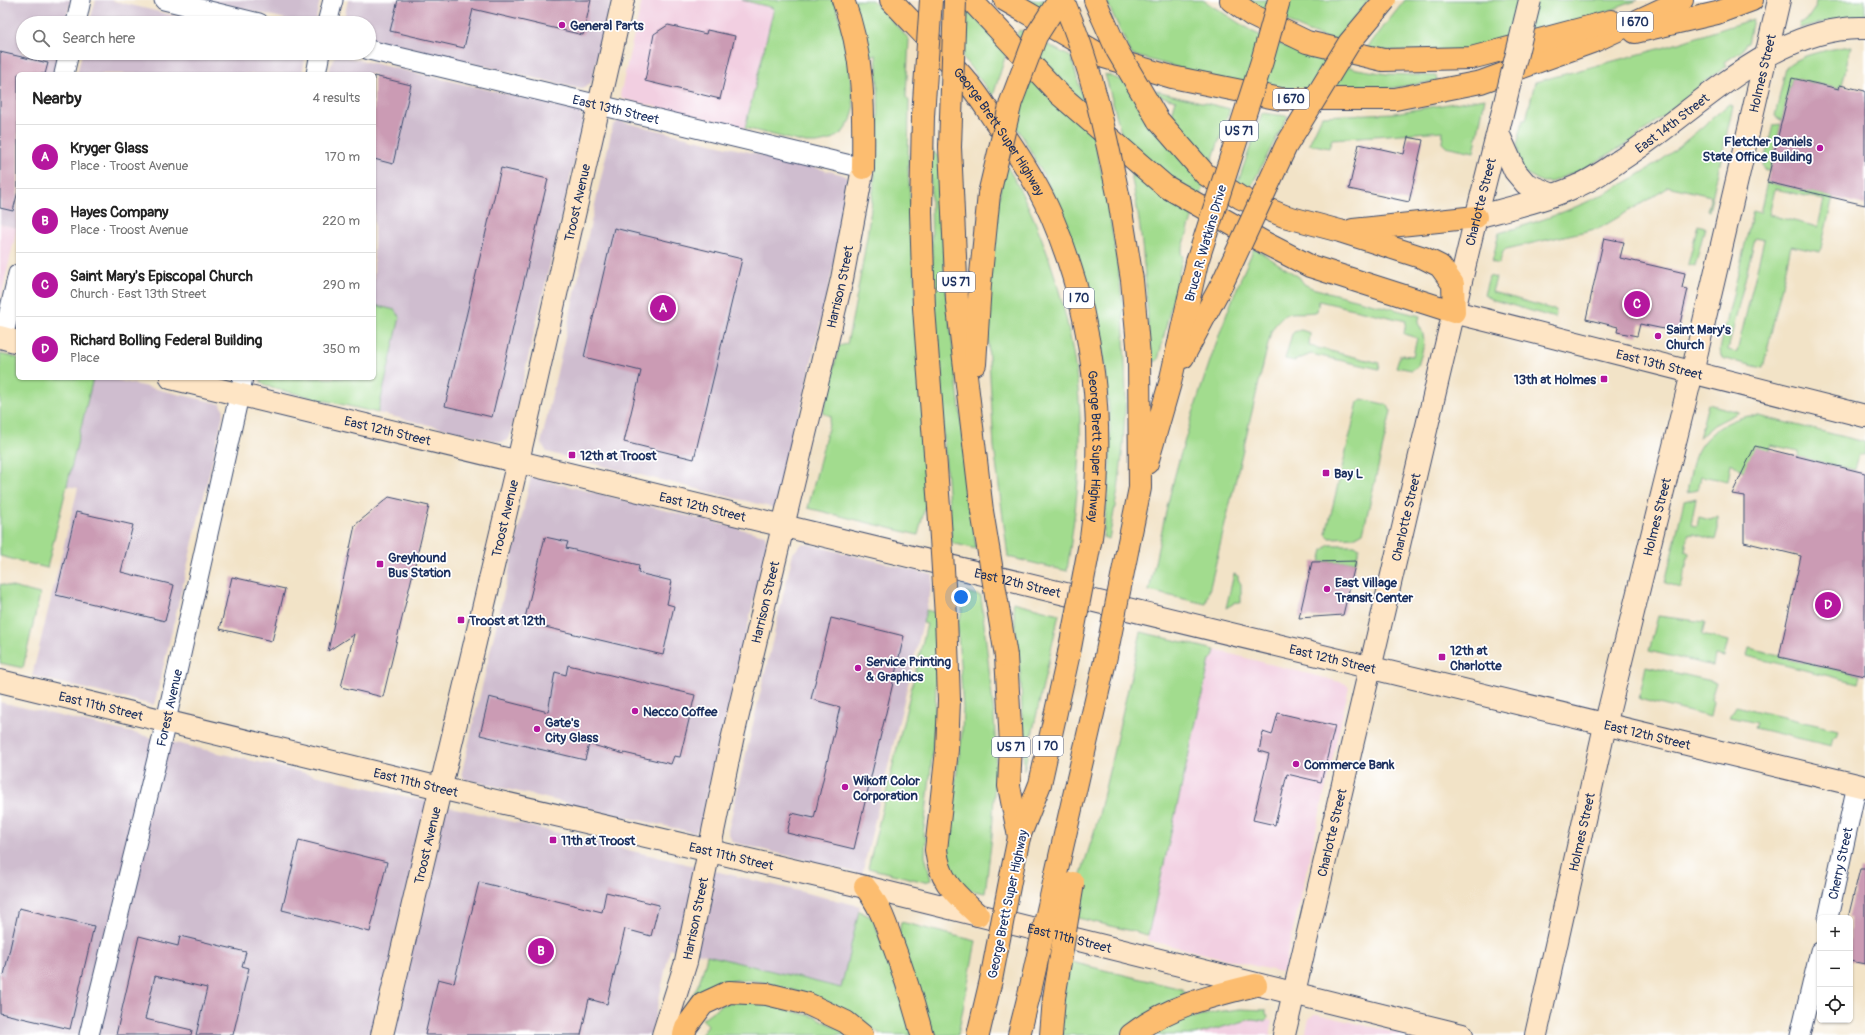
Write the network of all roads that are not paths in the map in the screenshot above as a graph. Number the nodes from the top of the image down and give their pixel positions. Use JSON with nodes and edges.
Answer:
{"nodes":[{"id":1,"x":81,"y":0,"type":"edge"},
{"id":2,"x":164,"y":0,"type":"edge"},
{"id":3,"x":332,"y":0,"type":"edge"},
{"id":4,"x":623,"y":0,"type":"edge"},
{"id":5,"x":843,"y":0,"type":"edge"},
{"id":6,"x":891,"y":0,"type":"edge"},
{"id":7,"x":931,"y":0,"type":"edge"},
{"id":8,"x":955,"y":0,"type":"edge"},
{"id":9,"x":971,"y":0,"type":"edge"},
{"id":10,"x":1006,"y":0,"type":"edge"},
{"id":11,"x":1059,"y":0,"type":"edge"},
{"id":12,"x":1062,"y":0,"type":"edge"},
{"id":13,"x":1231,"y":0,"type":"edge"},
{"id":14,"x":1279,"y":0,"type":"edge"},
{"id":15,"x":1386,"y":0,"type":"edge"},
{"id":16,"x":1530,"y":0,"type":"edge"},
{"id":17,"x":1752,"y":0,"type":"edge"},
{"id":18,"x":1681,"y":1,"type":"edge"},
{"id":19,"x":1098,"y":7,"type":"edge"},
{"id":20,"x":1778,"y":7,"type":"edge"},
{"id":21,"x":78,"y":16,"type":"edge"},
{"id":22,"x":230,"y":16,"type":"edge"},
{"id":23,"x":329,"y":16,"type":"edge"},
{"id":24,"x":1865,"y":28,"type":"edge"},
{"id":25,"x":1592,"y":42,"type":"junction"},
{"id":26,"x":376,"y":52,"type":"edge"},
{"id":27,"x":1766,"y":57,"type":"junction"},
{"id":28,"x":67,"y":60,"type":"edge"},
{"id":29,"x":319,"y":60,"type":"edge"},
{"id":30,"x":64,"y":72,"type":"edge"},
{"id":31,"x":316,"y":72,"type":"edge"},
{"id":32,"x":598,"y":105,"type":"junction"},
{"id":33,"x":1498,"y":130,"type":"junction"},
{"id":34,"x":864,"y":168,"type":"junction"},
{"id":35,"x":1553,"y":195,"type":"junction"},
{"id":36,"x":1476,"y":218,"type":"junction"},
{"id":37,"x":1340,"y":231,"type":"junction"},
{"id":38,"x":16,"y":286,"type":"edge"},
{"id":39,"x":1454,"y":312,"type":"junction"},
{"id":40,"x":7,"y":339,"type":"edge"},
{"id":41,"x":1692,"y":373,"type":"junction"},
{"id":42,"x":188,"y":380,"type":"edge"},
{"id":43,"x":1170,"y":383,"type":"junction"},
{"id":44,"x":241,"y":386,"type":"edge"},
{"id":45,"x":1865,"y":416,"type":"edge"},
{"id":46,"x":971,"y":417,"type":"junction"},
{"id":47,"x":518,"y":461,"type":"junction"},
{"id":48,"x":1140,"y":488,"type":"junction"},
{"id":49,"x":784,"y":525,"type":"junction"},
{"id":50,"x":1372,"y":667,"type":"junction"},
{"id":51,"x":0,"y":681,"type":"edge"},
{"id":52,"x":165,"y":721,"type":"junction"},
{"id":53,"x":1605,"y":726,"type":"junction"},
{"id":54,"x":1861,"y":786,"type":"edge"},
{"id":55,"x":440,"y":788,"type":"junction"},
{"id":56,"x":1019,"y":837,"type":"junction"},
{"id":57,"x":709,"y":851,"type":"junction"},
{"id":58,"x":1065,"y":878,"type":"junction"},
{"id":59,"x":865,"y":886,"type":"junction"},
{"id":60,"x":978,"y":915,"type":"junction"},
{"id":61,"x":1829,"y":915,"type":"edge"},
{"id":62,"x":1817,"y":964,"type":"edge"},
{"id":63,"x":1256,"y":985,"type":"junction"},
{"id":64,"x":1293,"y":994,"type":"junction"},
{"id":65,"x":89,"y":1035,"type":"edge"},
{"id":66,"x":382,"y":1035,"type":"edge"},
{"id":67,"x":663,"y":1035,"type":"edge"},
{"id":68,"x":684,"y":1035,"type":"edge"},
{"id":69,"x":862,"y":1035,"type":"edge"},
{"id":70,"x":922,"y":1035,"type":"edge"},
{"id":71,"x":978,"y":1035,"type":"edge"},
{"id":72,"x":1019,"y":1035,"type":"edge"},
{"id":73,"x":1051,"y":1035,"type":"edge"},
{"id":74,"x":1131,"y":1035,"type":"edge"},
{"id":75,"x":1284,"y":1035,"type":"edge"},
{"id":76,"x":1462,"y":1035,"type":"edge"},
{"id":77,"x":1536,"y":1035,"type":"edge"},
{"id":78,"x":1800,"y":1035,"type":"edge"}],
"edges":[{"from":1,"to":21,"type":"street"},
{"from":2,"to":22,"type":"street"},
{"from":3,"to":23,"type":"street"},
{"from":4,"to":32,"type":"street","name":"Troost Avenue"},
{"from":5,"to":34,"type":"highway"},
{"from":6,"to":56,"type":"highway","name":"George Brett Super Highway","number":"I 70","bridge":true},
{"from":7,"to":60,"type":"highway","bridge":true},
{"from":8,"to":46,"type":"highway","number":"US 71","bridge":true},
{"from":9,"to":39,"type":"highway"},
{"from":10,"to":25,"type":"highway","number":"I 670"},
{"from":11,"to":46,"type":"highway","bridge":true},
{"from":12,"to":48,"type":"highway","bridge":true},
{"from":13,"to":18,"type":"highway"},
{"from":14,"to":43,"type":"highway","name":"Bruce R. Watkins Drive","number":"US 71","bridge":true},
{"from":15,"to":43,"type":"highway","bridge":true},
{"from":16,"to":33,"type":"street","name":"Charlotte Street","bridge":true},
{"from":17,"to":25,"type":"highway"},
{"from":18,"to":25,"type":"highway","number":"I 670"},
{"from":19,"to":37,"type":"highway","bridge":true},
{"from":20,"to":27,"type":"street","name":"Holmes Street"},
{"from":24,"to":27,"type":"street","name":"East 14th Street"},
{"from":26,"to":32,"type":"street","name":"East 13th Street"},
{"from":27,"to":35,"type":"street","name":"East 14th Street"},
{"from":27,"to":41,"type":"street","name":"Holmes Street"},
{"from":28,"to":30,"type":"street"},
{"from":29,"to":31,"type":"street"},
{"from":32,"to":34,"type":"street","name":"East 13th Street"},
{"from":32,"to":47,"type":"street","name":"Troost Avenue"},
{"from":33,"to":35,"type":"street"},
{"from":33,"to":36,"type":"street","name":"Charlotte Street"},
{"from":34,"to":49,"type":"street","name":"Harrison Street"},
{"from":35,"to":36,"type":"street","name":"East 14th Street"},
{"from":36,"to":37,"type":"highway"},
{"from":36,"to":39,"type":"street","name":"Charlotte Street"},
{"from":37,"to":39,"type":"highway"},
{"from":38,"to":40,"type":"street"},
{"from":39,"to":41,"type":"street","name":"East 13th Street"},
{"from":39,"to":50,"type":"street","name":"Charlotte Street"},
{"from":41,"to":45,"type":"street","name":"East 13th Street"},
{"from":41,"to":53,"type":"street","name":"Holmes Street"},
{"from":42,"to":44,"type":"street","name":"East 12th Street"},
{"from":43,"to":48,"type":"highway","name":"Bruce R. Watkins Drive","number":"US 71"},
{"from":44,"to":47,"type":"street","name":"East 12th Street"},
{"from":44,"to":52,"type":"street","name":"Forest Avenue"},
{"from":46,"to":56,"type":"highway","number":"US 71","bridge":true},
{"from":47,"to":49,"type":"street","name":"East 12th Street"},
{"from":47,"to":55,"type":"street","name":"Troost Avenue"},
{"from":48,"to":58,"type":"highway","bridge":true},
{"from":49,"to":50,"type":"street","name":"East 12th Street"},
{"from":49,"to":57,"type":"street","name":"Harrison Street"},
{"from":50,"to":53,"type":"street","name":"East 12th Street"},
{"from":50,"to":64,"type":"street","name":"Charlotte Street"},
{"from":51,"to":52,"type":"street","name":"East 11th Street"},
{"from":52,"to":55,"type":"street","name":"East 11th Street"},
{"from":52,"to":65,"type":"street","name":"Forest Avenue"},
{"from":53,"to":54,"type":"street","name":"East 12th Street"},
{"from":53,"to":77,"type":"street","name":"Holmes Street"},
{"from":54,"to":61,"type":"street","name":"Cherry Street"},
{"from":55,"to":57,"type":"street","name":"East 11th Street"},
{"from":55,"to":66,"type":"street","name":"Troost Avenue"},
{"from":56,"to":71,"type":"highway","name":"George Brett Super Highway","number":"I 70","bridge":true},
{"from":57,"to":59,"type":"street","name":"East 11th Street"},
{"from":57,"to":67,"type":"street","name":"Harrison Street"},
{"from":58,"to":72,"type":"highway","bridge":true},
{"from":58,"to":73,"type":"highway","bridge":true},
{"from":59,"to":60,"type":"street","name":"East 11th Street"},
{"from":59,"to":70,"type":"highway"},
{"from":60,"to":63,"type":"street","name":"East 11th Street"},
{"from":62,"to":78,"type":"street"},
{"from":63,"to":64,"type":"street","name":"East 11th Street"},
{"from":63,"to":74,"type":"highway"},
{"from":64,"to":75,"type":"street","name":"Charlotte Street"},
{"from":64,"to":76,"type":"street","name":"East 11th Street"},
{"from":68,"to":69,"type":"highway"}]}
